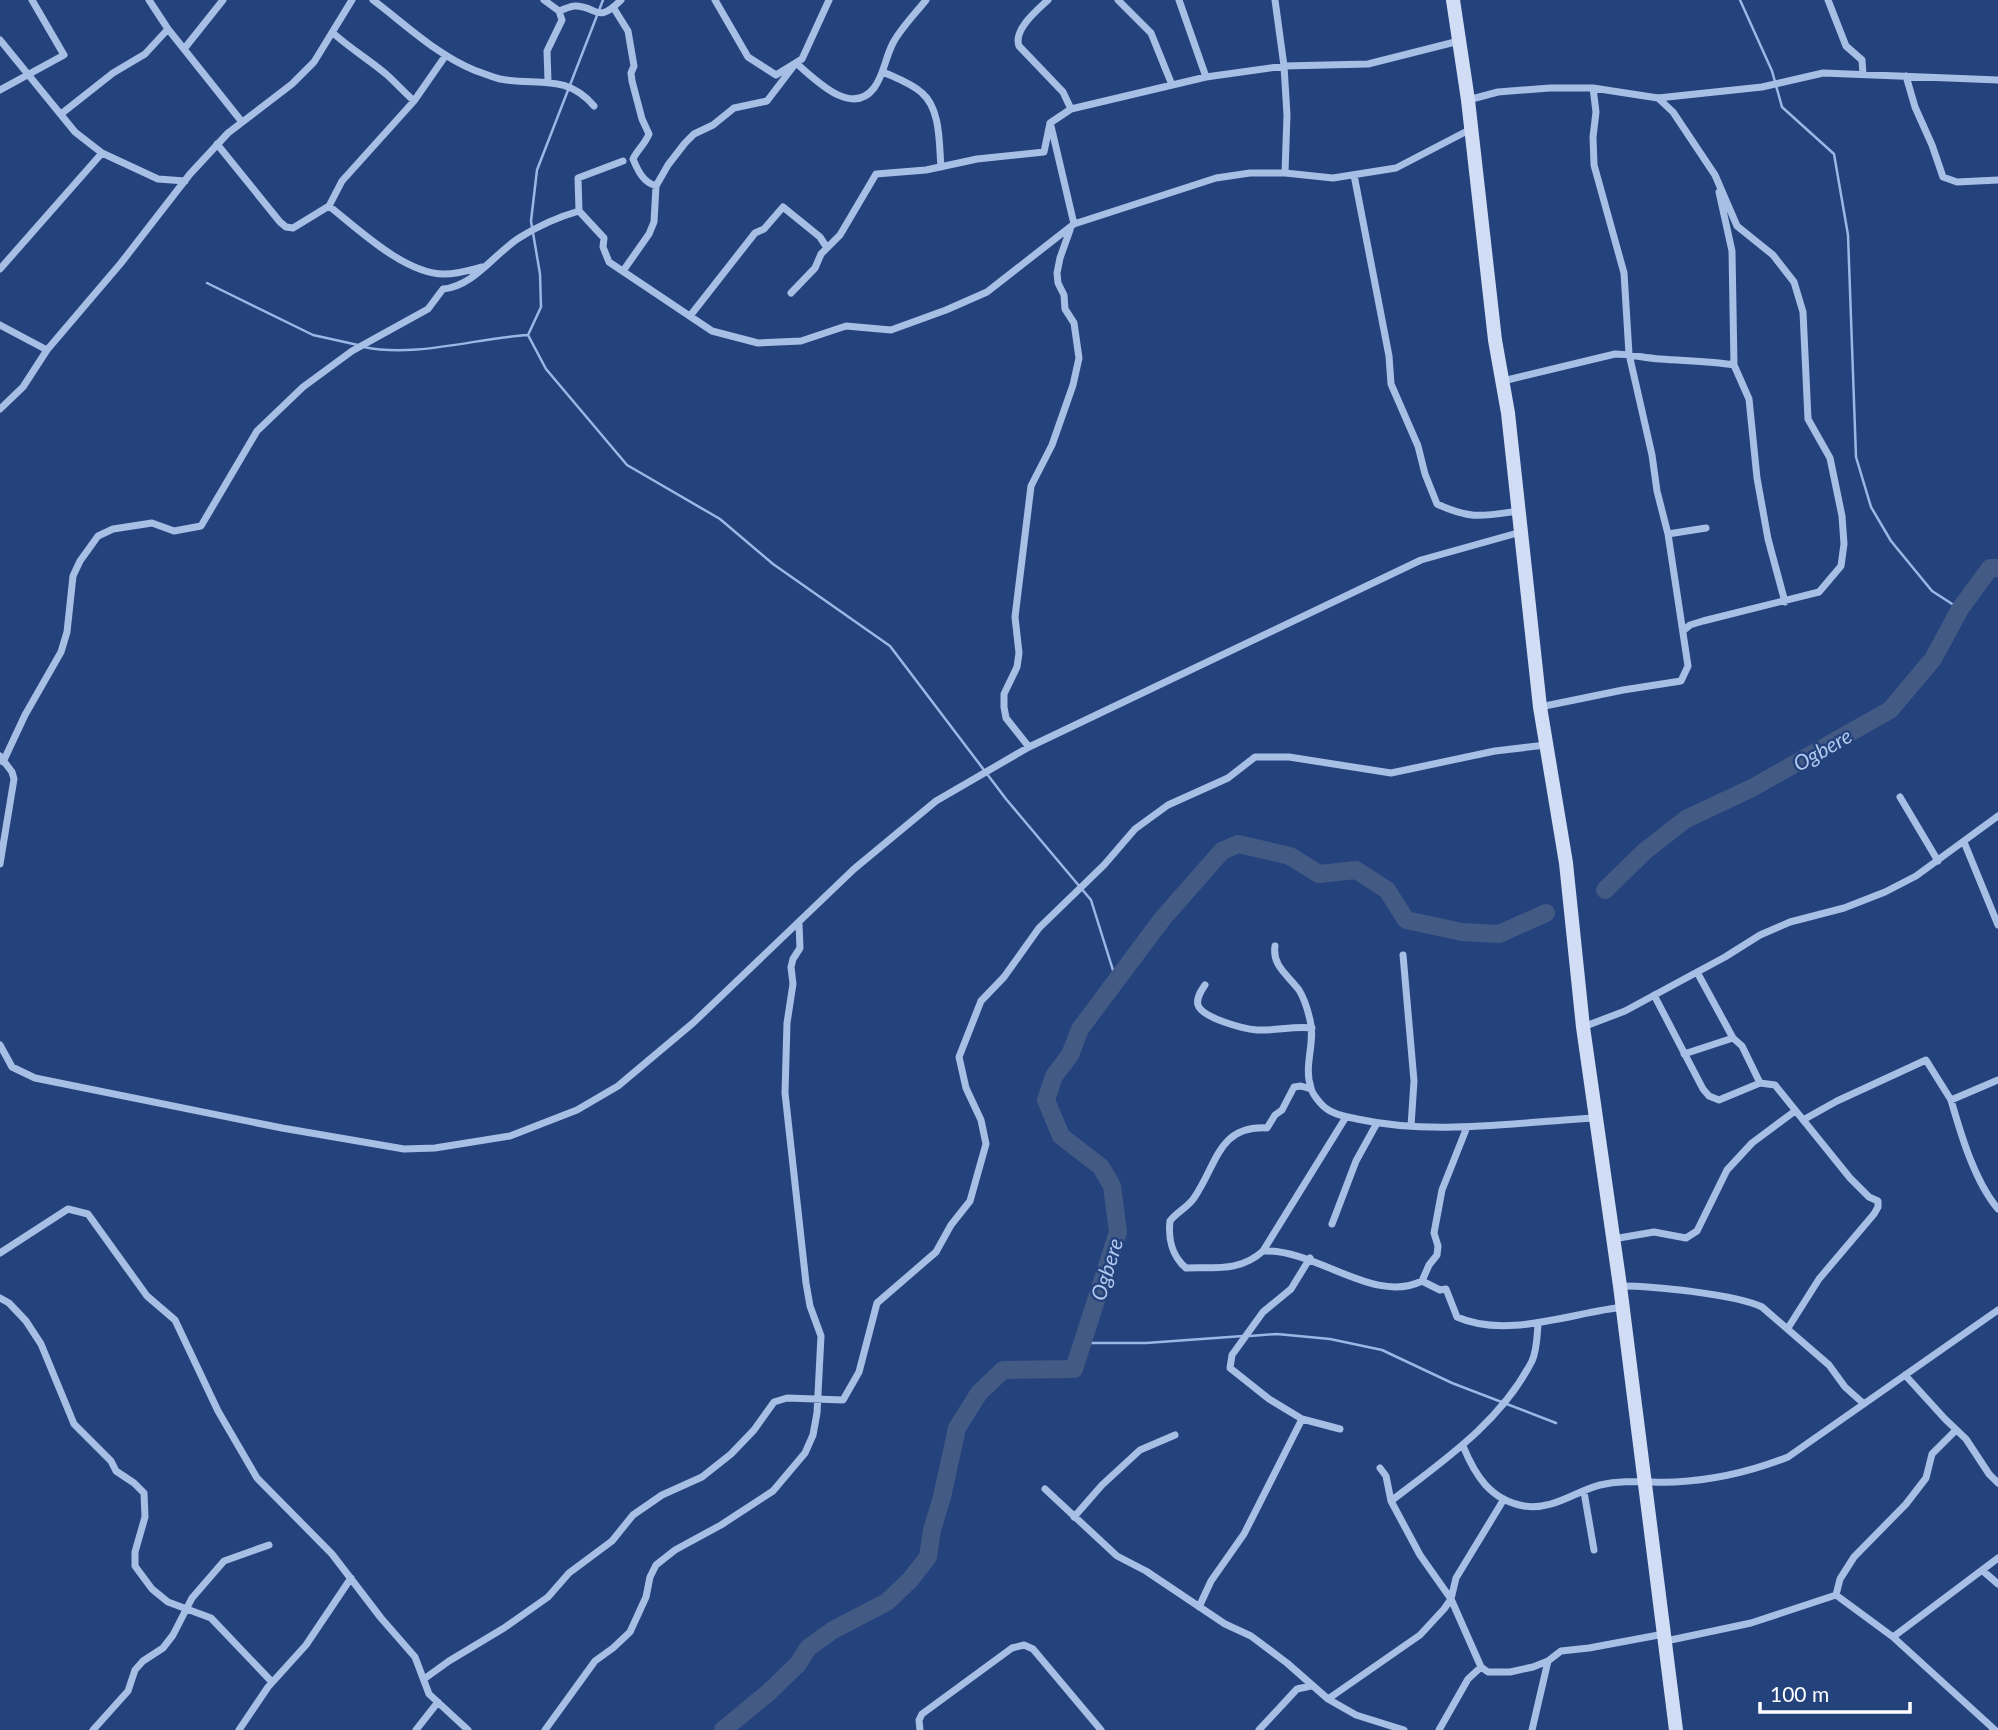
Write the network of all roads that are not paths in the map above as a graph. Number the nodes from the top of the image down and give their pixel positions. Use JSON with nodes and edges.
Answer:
{"nodes":[{"id":1,"x":32,"y":0,"type":"edge"},
{"id":2,"x":149,"y":0,"type":"edge"},
{"id":3,"x":223,"y":0,"type":"edge"},
{"id":4,"x":352,"y":0,"type":"edge"},
{"id":5,"x":373,"y":0,"type":"edge"},
{"id":6,"x":544,"y":0,"type":"edge"},
{"id":7,"x":621,"y":0,"type":"edge"},
{"id":8,"x":715,"y":0,"type":"edge"},
{"id":9,"x":830,"y":0,"type":"edge"},
{"id":10,"x":926,"y":0,"type":"edge"},
{"id":11,"x":1048,"y":0,"type":"edge"},
{"id":12,"x":1118,"y":0,"type":"edge"},
{"id":13,"x":1180,"y":0,"type":"edge"},
{"id":14,"x":1275,"y":0,"type":"edge"},
{"id":15,"x":1453,"y":0,"type":"edge"},
{"id":16,"x":1828,"y":0,"type":"edge"},
{"id":17,"x":613,"y":7,"type":"junction"},
{"id":18,"x":559,"y":11,"type":"junction"},
{"id":19,"x":168,"y":29,"type":"junction"},
{"id":20,"x":333,"y":33,"type":"junction"},
{"id":21,"x":0,"y":40,"type":"edge"},
{"id":22,"x":1459,"y":41,"type":"junction"},
{"id":23,"x":184,"y":49,"type":"junction"},
{"id":24,"x":446,"y":55,"type":"junction"},
{"id":25,"x":796,"y":63,"type":"junction"},
{"id":26,"x":1284,"y":66,"type":"junction"},
{"id":27,"x":883,"y":72,"type":"junction"},
{"id":28,"x":1863,"y":74,"type":"junction"},
{"id":29,"x":28,"y":75,"type":"junction"},
{"id":30,"x":1906,"y":76,"type":"junction"},
{"id":31,"x":1206,"y":77,"type":"junction"},
{"id":32,"x":1998,"y":80,"type":"edge"},
{"id":33,"x":548,"y":81,"type":"junction"},
{"id":34,"x":1172,"y":85,"type":"junction"},
{"id":35,"x":1592,"y":88,"type":"junction"},
{"id":36,"x":0,"y":90,"type":"edge"},
{"id":37,"x":1658,"y":98,"type":"junction"},
{"id":38,"x":1468,"y":100,"type":"junction"},
{"id":39,"x":414,"y":101,"type":"junction"},
{"id":40,"x":594,"y":106,"type":"dead end"},
{"id":41,"x":1071,"y":109,"type":"junction"},
{"id":42,"x":61,"y":114,"type":"junction"},
{"id":43,"x":242,"y":122,"type":"junction"},
{"id":44,"x":1050,"y":123,"type":"junction"},
{"id":45,"x":1471,"y":129,"type":"junction"},
{"id":46,"x":217,"y":144,"type":"junction"},
{"id":47,"x":102,"y":153,"type":"junction"},
{"id":48,"x":623,"y":160,"type":"dead end"},
{"id":49,"x":941,"y":167,"type":"junction"},
{"id":50,"x":1285,"y":173,"type":"junction"},
{"id":51,"x":1716,"y":174,"type":"junction"},
{"id":52,"x":1354,"y":175,"type":"junction"},
{"id":53,"x":1998,"y":180,"type":"edge"},
{"id":54,"x":185,"y":181,"type":"junction"},
{"id":55,"x":656,"y":186,"type":"junction"},
{"id":56,"x":329,"y":206,"type":"junction"},
{"id":57,"x":579,"y":211,"type":"junction"},
{"id":58,"x":1074,"y":224,"type":"junction"},
{"id":59,"x":827,"y":248,"type":"junction"},
{"id":60,"x":485,"y":266,"type":"junction"},
{"id":61,"x":0,"y":269,"type":"edge"},
{"id":62,"x":623,"y":271,"type":"junction"},
{"id":63,"x":792,"y":293,"type":"dead end"},
{"id":64,"x":690,"y":316,"type":"junction"},
{"id":65,"x":0,"y":325,"type":"edge"},
{"id":66,"x":47,"y":350,"type":"junction"},
{"id":67,"x":1629,"y":354,"type":"junction"},
{"id":68,"x":1734,"y":365,"type":"junction"},
{"id":69,"x":1503,"y":381,"type":"junction"},
{"id":70,"x":0,"y":409,"type":"edge"},
{"id":71,"x":1519,"y":511,"type":"junction"},
{"id":72,"x":1706,"y":528,"type":"dead end"},
{"id":73,"x":1522,"y":532,"type":"junction"},
{"id":74,"x":1668,"y":534,"type":"junction"},
{"id":75,"x":1785,"y":601,"type":"junction"},
{"id":76,"x":1684,"y":630,"type":"junction"},
{"id":77,"x":1539,"y":707,"type":"junction"},
{"id":78,"x":1546,"y":745,"type":"junction"},
{"id":79,"x":1029,"y":747,"type":"junction"},
{"id":80,"x":1,"y":759,"type":"edge"},
{"id":81,"x":1900,"y":797,"type":"dead end"},
{"id":82,"x":1997,"y":820,"type":"edge"},
{"id":83,"x":1964,"y":842,"type":"junction"},
{"id":84,"x":1938,"y":861,"type":"junction"},
{"id":85,"x":0,"y":864,"type":"edge"},
{"id":86,"x":799,"y":924,"type":"junction"},
{"id":87,"x":1998,"y":925,"type":"edge"},
{"id":88,"x":1275,"y":946,"type":"dead end"},
{"id":89,"x":1403,"y":956,"type":"dead end"},
{"id":90,"x":1697,"y":972,"type":"junction"},
{"id":91,"x":1205,"y":985,"type":"dead end"},
{"id":92,"x":1654,"y":995,"type":"junction"},
{"id":93,"x":1583,"y":1027,"type":"junction"},
{"id":94,"x":1312,"y":1028,"type":"junction"},
{"id":95,"x":1733,"y":1038,"type":"junction"},
{"id":96,"x":0,"y":1045,"type":"edge"},
{"id":97,"x":1684,"y":1054,"type":"junction"},
{"id":98,"x":1998,"y":1080,"type":"edge"},
{"id":99,"x":1760,"y":1083,"type":"junction"},
{"id":100,"x":1311,"y":1089,"type":"junction"},
{"id":101,"x":1951,"y":1100,"type":"junction"},
{"id":102,"x":1796,"y":1111,"type":"junction"},
{"id":103,"x":1346,"y":1116,"type":"junction"},
{"id":104,"x":1597,"y":1118,"type":"junction"},
{"id":105,"x":1803,"y":1120,"type":"junction"},
{"id":106,"x":1377,"y":1123,"type":"junction"},
{"id":107,"x":1411,"y":1126,"type":"junction"},
{"id":108,"x":1466,"y":1127,"type":"junction"},
{"id":109,"x":1998,"y":1209,"type":"edge"},
{"id":110,"x":1332,"y":1224,"type":"dead end"},
{"id":111,"x":1613,"y":1240,"type":"junction"},
{"id":112,"x":1263,"y":1251,"type":"junction"},
{"id":113,"x":0,"y":1253,"type":"edge"},
{"id":114,"x":1310,"y":1258,"type":"junction"},
{"id":115,"x":1422,"y":1281,"type":"junction"},
{"id":116,"x":1620,"y":1286,"type":"junction"},
{"id":117,"x":0,"y":1298,"type":"edge"},
{"id":118,"x":1623,"y":1307,"type":"junction"},
{"id":119,"x":1998,"y":1310,"type":"edge"},
{"id":120,"x":1538,"y":1324,"type":"junction"},
{"id":121,"x":1788,"y":1328,"type":"junction"},
{"id":122,"x":1905,"y":1375,"type":"junction"},
{"id":123,"x":818,"y":1398,"type":"junction"},
{"id":124,"x":1864,"y":1404,"type":"junction"},
{"id":125,"x":1302,"y":1419,"type":"junction"},
{"id":126,"x":1340,"y":1429,"type":"dead end"},
{"id":127,"x":1956,"y":1430,"type":"junction"},
{"id":128,"x":1175,"y":1435,"type":"dead end"},
{"id":129,"x":1463,"y":1446,"type":"junction"},
{"id":130,"x":1380,"y":1468,"type":"dead end"},
{"id":131,"x":1644,"y":1480,"type":"junction"},
{"id":132,"x":1998,"y":1483,"type":"edge"},
{"id":133,"x":1045,"y":1489,"type":"dead end"},
{"id":134,"x":1584,"y":1492,"type":"junction"},
{"id":135,"x":1504,"y":1499,"type":"junction"},
{"id":136,"x":1391,"y":1501,"type":"junction"},
{"id":137,"x":1074,"y":1517,"type":"junction"},
{"id":138,"x":269,"y":1545,"type":"dead end"},
{"id":139,"x":1594,"y":1550,"type":"dead end"},
{"id":140,"x":1998,"y":1558,"type":"edge"},
{"id":141,"x":1983,"y":1571,"type":"junction"},
{"id":142,"x":351,"y":1578,"type":"junction"},
{"id":143,"x":1998,"y":1584,"type":"edge"},
{"id":144,"x":1836,"y":1595,"type":"junction"},
{"id":145,"x":1451,"y":1599,"type":"junction"},
{"id":146,"x":1199,"y":1607,"type":"junction"},
{"id":147,"x":186,"y":1609,"type":"junction"},
{"id":148,"x":1665,"y":1637,"type":"junction"},
{"id":149,"x":1893,"y":1637,"type":"junction"},
{"id":150,"x":1548,"y":1661,"type":"junction"},
{"id":151,"x":1481,"y":1667,"type":"junction"},
{"id":152,"x":424,"y":1679,"type":"junction"},
{"id":153,"x":272,"y":1682,"type":"junction"},
{"id":154,"x":1311,"y":1686,"type":"junction"},
{"id":155,"x":1328,"y":1699,"type":"junction"},
{"id":156,"x":438,"y":1702,"type":"junction"},
{"id":157,"x":93,"y":1730,"type":"edge"},
{"id":158,"x":239,"y":1730,"type":"edge"},
{"id":159,"x":416,"y":1730,"type":"edge"},
{"id":160,"x":468,"y":1730,"type":"edge"},
{"id":161,"x":545,"y":1730,"type":"edge"},
{"id":162,"x":920,"y":1730,"type":"edge"},
{"id":163,"x":1101,"y":1730,"type":"edge"},
{"id":164,"x":1259,"y":1730,"type":"edge"},
{"id":165,"x":1404,"y":1730,"type":"edge"},
{"id":166,"x":1439,"y":1730,"type":"edge"},
{"id":167,"x":1532,"y":1730,"type":"edge"},
{"id":168,"x":1676,"y":1730,"type":"edge"},
{"id":169,"x":1995,"y":1730,"type":"edge"}],
"edges":[{"from":1,"to":29,"type":"street"},
{"from":2,"to":19,"type":"street"},
{"from":3,"to":23,"type":"street"},
{"from":4,"to":20,"type":"street"},
{"from":5,"to":24,"type":"street"},
{"from":6,"to":18,"type":"street"},
{"from":7,"to":17,"type":"street"},
{"from":8,"to":25,"type":"street"},
{"from":9,"to":25,"type":"street"},
{"from":10,"to":27,"type":"street"},
{"from":11,"to":41,"type":"street"},
{"from":12,"to":34,"type":"street"},
{"from":13,"to":31,"type":"street"},
{"from":14,"to":26,"type":"street"},
{"from":15,"to":22,"type":"main road"},
{"from":16,"to":28,"type":"street"},
{"from":17,"to":18,"type":"street"},
{"from":17,"to":55,"type":"street"},
{"from":18,"to":33,"type":"street"},
{"from":19,"to":23,"type":"street"},
{"from":19,"to":42,"type":"street"},
{"from":20,"to":39,"type":"street"},
{"from":20,"to":43,"type":"street"},
{"from":21,"to":29,"type":"street"},
{"from":22,"to":26,"type":"street"},
{"from":22,"to":38,"type":"main road"},
{"from":23,"to":43,"type":"street"},
{"from":24,"to":33,"type":"street"},
{"from":24,"to":39,"type":"street"},
{"from":25,"to":27,"type":"street"},
{"from":25,"to":55,"type":"street"},
{"from":26,"to":31,"type":"street"},
{"from":26,"to":50,"type":"street"},
{"from":27,"to":49,"type":"street"},
{"from":28,"to":30,"type":"street"},
{"from":28,"to":37,"type":"street"},
{"from":29,"to":36,"type":"street"},
{"from":29,"to":42,"type":"street"},
{"from":30,"to":32,"type":"street"},
{"from":30,"to":53,"type":"street"},
{"from":31,"to":34,"type":"street"},
{"from":33,"to":40,"type":"street"},
{"from":34,"to":41,"type":"street"},
{"from":35,"to":37,"type":"street"},
{"from":35,"to":38,"type":"street"},
{"from":35,"to":67,"type":"street"},
{"from":37,"to":51,"type":"street"},
{"from":38,"to":45,"type":"main road"},
{"from":39,"to":56,"type":"street"},
{"from":41,"to":44,"type":"street"},
{"from":42,"to":47,"type":"street"},
{"from":43,"to":46,"type":"street"},
{"from":44,"to":49,"type":"street"},
{"from":44,"to":58,"type":"street"},
{"from":45,"to":52,"type":"street"},
{"from":45,"to":69,"type":"main road"},
{"from":46,"to":54,"type":"street"},
{"from":46,"to":56,"type":"street"},
{"from":47,"to":54,"type":"street"},
{"from":47,"to":61,"type":"street"},
{"from":48,"to":57,"type":"street"},
{"from":49,"to":59,"type":"street"},
{"from":50,"to":52,"type":"street"},
{"from":50,"to":58,"type":"street"},
{"from":51,"to":68,"type":"street"},
{"from":51,"to":75,"type":"street"},
{"from":52,"to":71,"type":"street"},
{"from":54,"to":66,"type":"street"},
{"from":55,"to":62,"type":"street"},
{"from":56,"to":60,"type":"street"},
{"from":57,"to":60,"type":"street"},
{"from":57,"to":62,"type":"street"},
{"from":58,"to":64,"type":"street"},
{"from":58,"to":79,"type":"street"},
{"from":59,"to":63,"type":"street"},
{"from":59,"to":64,"type":"street"},
{"from":60,"to":80,"type":"street"},
{"from":62,"to":64,"type":"street"},
{"from":65,"to":66,"type":"street"},
{"from":66,"to":70,"type":"street"},
{"from":67,"to":68,"type":"street"},
{"from":67,"to":69,"type":"street"},
{"from":67,"to":74,"type":"street"},
{"from":68,"to":75,"type":"street"},
{"from":69,"to":71,"type":"main road"},
{"from":71,"to":73,"type":"main road"},
{"from":72,"to":74,"type":"street"},
{"from":73,"to":77,"type":"main road"},
{"from":73,"to":79,"type":"street"},
{"from":74,"to":76,"type":"street"},
{"from":75,"to":76,"type":"street"},
{"from":76,"to":77,"type":"street"},
{"from":77,"to":78,"type":"main road"},
{"from":78,"to":93,"type":"main road"},
{"from":78,"to":123,"type":"street"},
{"from":79,"to":86,"type":"street"},
{"from":80,"to":85,"type":"street"},
{"from":81,"to":84,"type":"street"},
{"from":82,"to":83,"type":"street"},
{"from":83,"to":84,"type":"street"},
{"from":83,"to":87,"type":"street"},
{"from":84,"to":90,"type":"street"},
{"from":86,"to":96,"type":"street"},
{"from":86,"to":123,"type":"street"},
{"from":88,"to":94,"type":"street"},
{"from":89,"to":107,"type":"street"},
{"from":90,"to":92,"type":"street"},
{"from":90,"to":95,"type":"street"},
{"from":91,"to":94,"type":"street"},
{"from":92,"to":93,"type":"street"},
{"from":92,"to":97,"type":"street"},
{"from":93,"to":104,"type":"main road"},
{"from":94,"to":100,"type":"street"},
{"from":95,"to":97,"type":"street"},
{"from":95,"to":99,"type":"street"},
{"from":97,"to":99,"type":"street"},
{"from":98,"to":101,"type":"street"},
{"from":99,"to":102,"type":"street"},
{"from":100,"to":103,"type":"street"},
{"from":100,"to":112,"type":"street"},
{"from":101,"to":105,"type":"street"},
{"from":101,"to":109,"type":"street"},
{"from":102,"to":105,"type":"street"},
{"from":102,"to":111,"type":"street"},
{"from":103,"to":106,"type":"street"},
{"from":103,"to":112,"type":"street"},
{"from":104,"to":108,"type":"street"},
{"from":104,"to":111,"type":"main road"},
{"from":105,"to":121,"type":"street"},
{"from":106,"to":107,"type":"street"},
{"from":106,"to":110,"type":"street"},
{"from":107,"to":108,"type":"street"},
{"from":108,"to":115,"type":"street"},
{"from":111,"to":116,"type":"main road"},
{"from":112,"to":114,"type":"street"},
{"from":113,"to":142,"type":"street"},
{"from":114,"to":115,"type":"street"},
{"from":114,"to":125,"type":"street"},
{"from":115,"to":120,"type":"street"},
{"from":116,"to":118,"type":"main road"},
{"from":116,"to":121,"type":"street"},
{"from":117,"to":147,"type":"street"},
{"from":118,"to":120,"type":"street"},
{"from":118,"to":131,"type":"main road"},
{"from":119,"to":122,"type":"street"},
{"from":120,"to":129,"type":"street"},
{"from":121,"to":124,"type":"street"},
{"from":122,"to":124,"type":"street"},
{"from":122,"to":127,"type":"street"},
{"from":123,"to":152,"type":"street"},
{"from":123,"to":161,"type":"street"},
{"from":124,"to":131,"type":"street"},
{"from":125,"to":126,"type":"street"},
{"from":125,"to":146,"type":"street"},
{"from":127,"to":132,"type":"street"},
{"from":127,"to":144,"type":"street"},
{"from":128,"to":137,"type":"street"},
{"from":129,"to":135,"type":"street"},
{"from":129,"to":136,"type":"street"},
{"from":130,"to":136,"type":"street"},
{"from":131,"to":134,"type":"street"},
{"from":131,"to":148,"type":"main road"},
{"from":133,"to":137,"type":"street"},
{"from":134,"to":135,"type":"street"},
{"from":134,"to":139,"type":"street"},
{"from":135,"to":145,"type":"street"},
{"from":136,"to":145,"type":"street"},
{"from":137,"to":146,"type":"street"},
{"from":138,"to":147,"type":"street"},
{"from":140,"to":141,"type":"street"},
{"from":141,"to":143,"type":"street"},
{"from":141,"to":149,"type":"street"},
{"from":142,"to":152,"type":"street"},
{"from":142,"to":153,"type":"street"},
{"from":144,"to":148,"type":"street"},
{"from":144,"to":149,"type":"street"},
{"from":145,"to":151,"type":"street"},
{"from":145,"to":155,"type":"street"},
{"from":146,"to":154,"type":"street"},
{"from":147,"to":153,"type":"street"},
{"from":147,"to":157,"type":"street"},
{"from":148,"to":150,"type":"street"},
{"from":148,"to":168,"type":"main road"},
{"from":149,"to":169,"type":"street"},
{"from":150,"to":151,"type":"street"},
{"from":150,"to":167,"type":"street"},
{"from":151,"to":166,"type":"street"},
{"from":152,"to":156,"type":"street"},
{"from":153,"to":158,"type":"street"},
{"from":154,"to":155,"type":"street"},
{"from":154,"to":164,"type":"street"},
{"from":155,"to":165,"type":"street"},
{"from":156,"to":159,"type":"street"},
{"from":156,"to":160,"type":"street"},
{"from":162,"to":163,"type":"street"}]}
